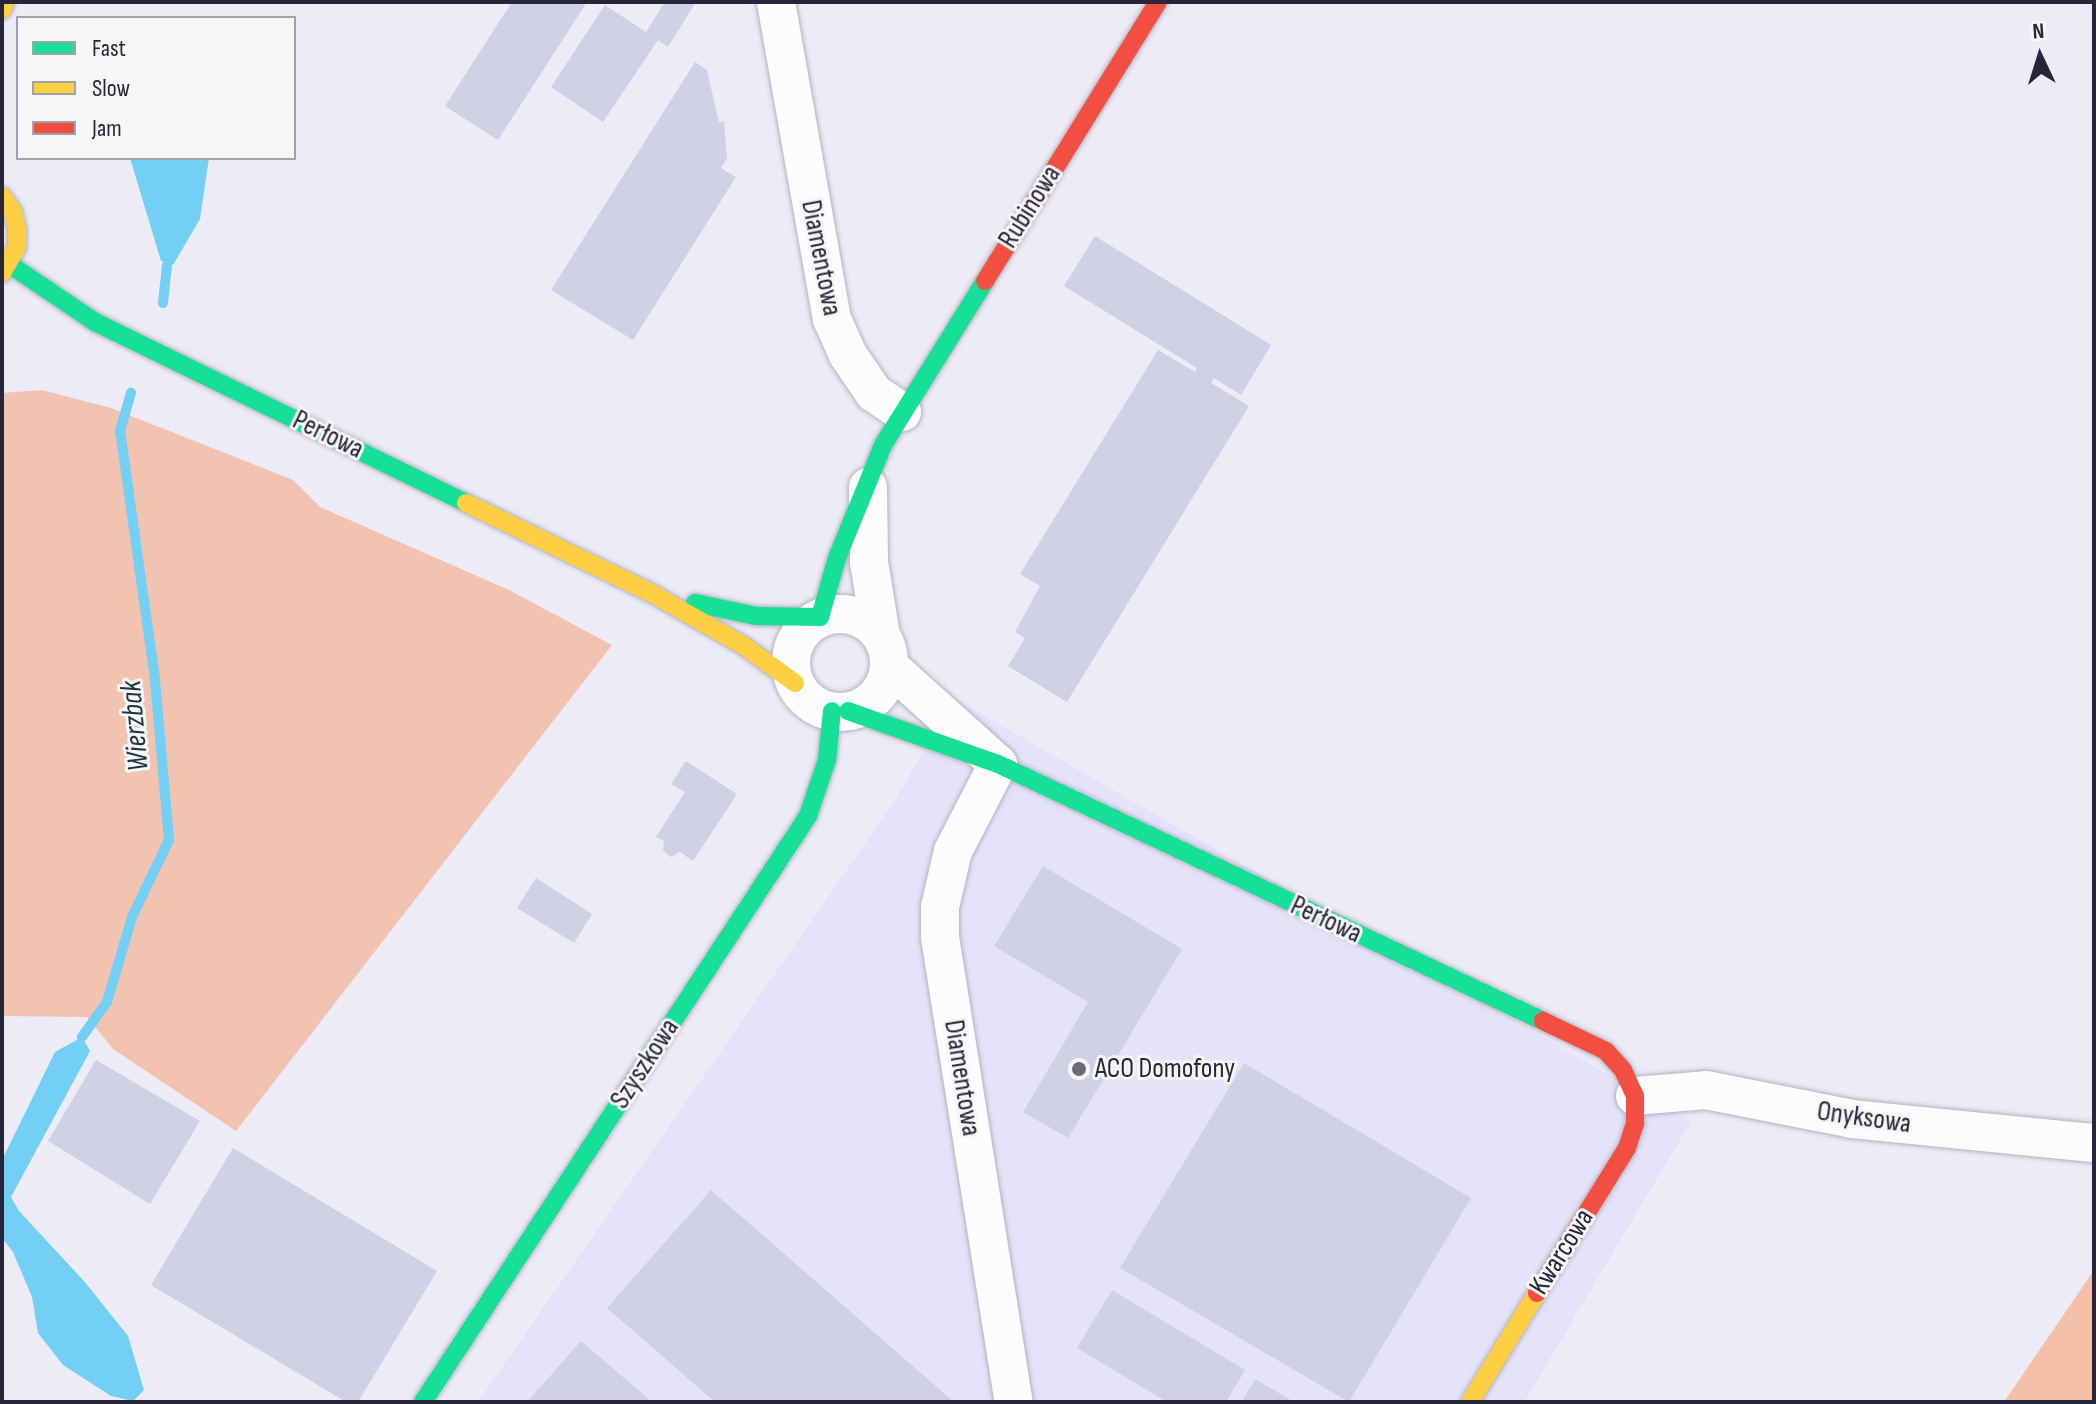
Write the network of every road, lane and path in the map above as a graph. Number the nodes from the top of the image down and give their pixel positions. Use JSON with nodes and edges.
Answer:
{"nodes":[{"id":1,"x":5,"y":2,"type":"edge"},
{"id":2,"x":776,"y":2,"type":"edge"},
{"id":3,"x":1158,"y":2,"type":"edge"},
{"id":4,"x":2,"y":10,"type":"edge"},
{"id":5,"x":2,"y":196,"type":"edge"},
{"id":6,"x":6,"y":269,"type":"edge"},
{"id":7,"x":902,"y":412,"type":"junction"},
{"id":8,"x":868,"y":483,"type":"junction"},
{"id":9,"x":653,"y":594,"type":"junction"},
{"id":10,"x":820,"y":617,"type":"junction"},
{"id":11,"x":885,"y":651,"type":"junction"},
{"id":12,"x":795,"y":683,"type":"junction"},
{"id":13,"x":840,"y":711,"type":"junction"},
{"id":14,"x":998,"y":764,"type":"junction"},
{"id":15,"x":1635,"y":1096,"type":"junction"},
{"id":16,"x":2094,"y":1143,"type":"edge"},
{"id":17,"x":423,"y":1402,"type":"edge"},
{"id":18,"x":1014,"y":1402,"type":"edge"},
{"id":19,"x":1470,"y":1402,"type":"edge"}],
"edges":[{"from":1,"to":4,"type":"street"},
{"from":2,"to":7,"type":"street","name":"Diamentowa"},
{"from":3,"to":7,"type":"street","name":"Rubinowa"},
{"from":5,"to":6,"type":"street"},
{"from":6,"to":9,"type":"street","name":"Perłowa"},
{"from":7,"to":8,"type":"street"},
{"from":8,"to":10,"type":"street"},
{"from":8,"to":11,"type":"street"},
{"from":9,"to":10,"type":"street","name":"Perłowa"},
{"from":9,"to":12,"type":"street","name":"Perłowa"},
{"from":10,"to":11,"type":"street"},
{"from":10,"to":12,"type":"street"},
{"from":11,"to":13,"type":"street"},
{"from":11,"to":14,"type":"street","name":"Perłowa"},
{"from":12,"to":13,"type":"street"},
{"from":13,"to":14,"type":"street","name":"Perłowa"},
{"from":13,"to":17,"type":"street","name":"Szyszkowa"},
{"from":14,"to":15,"type":"street","name":"Perłowa"},
{"from":14,"to":18,"type":"street","name":"Diamentowa"},
{"from":15,"to":16,"type":"street","name":"Onyksowa"},
{"from":15,"to":19,"type":"street","name":"Kwarcowa"}]}
